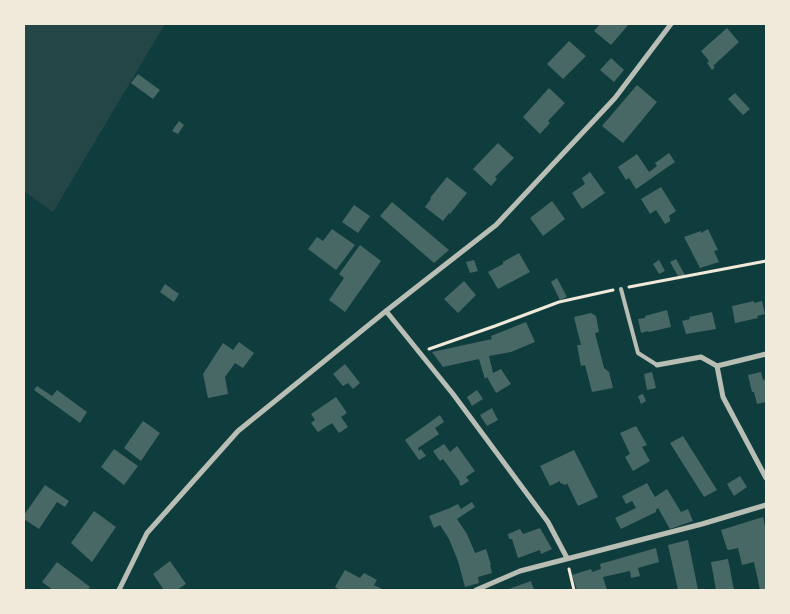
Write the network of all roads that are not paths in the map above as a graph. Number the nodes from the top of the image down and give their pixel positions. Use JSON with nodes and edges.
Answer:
{"nodes":[{"id":1,"x":671,"y":24,"type":"edge"},
{"id":2,"x":621,"y":289,"type":"road end"},
{"id":3,"x":386,"y":311,"type":"junction"},
{"id":4,"x":766,"y":354,"type":"edge"},
{"id":5,"x":657,"y":365,"type":"joint"},
{"id":6,"x":717,"y":366,"type":"junction"},
{"id":7,"x":766,"y":478,"type":"edge"},
{"id":8,"x":766,"y":504,"type":"edge"},
{"id":9,"x":567,"y":558,"type":"junction"},
{"id":10,"x":119,"y":590,"type":"edge"},
{"id":11,"x":476,"y":590,"type":"edge"}],
"edges":[{"from":1,"to":3,"type":"street"},
{"from":2,"to":5,"type":"lane"},
{"from":3,"to":9,"type":"street"},
{"from":3,"to":10,"type":"street"},
{"from":4,"to":6,"type":"street"},
{"from":5,"to":6,"type":"street"},
{"from":6,"to":7,"type":"street"},
{"from":8,"to":9,"type":"street"},
{"from":9,"to":11,"type":"street"}]}
